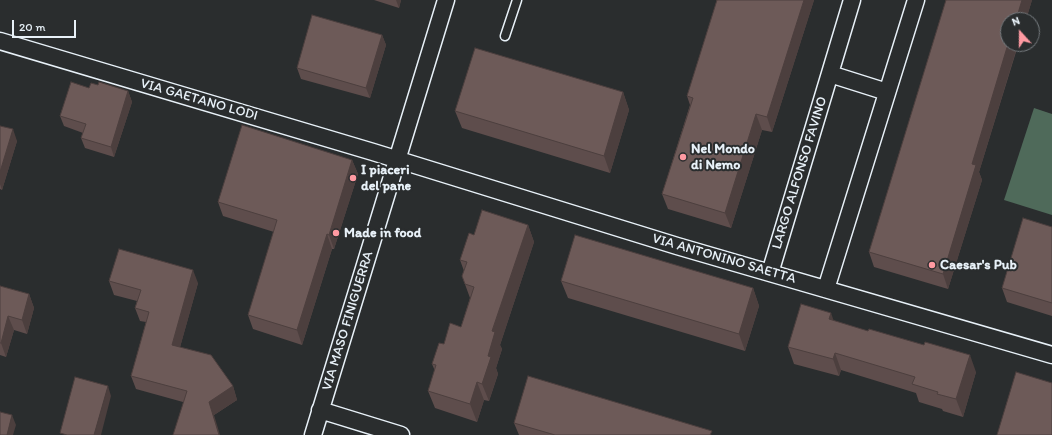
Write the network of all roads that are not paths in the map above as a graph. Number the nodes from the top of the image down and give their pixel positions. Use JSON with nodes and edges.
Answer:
{"nodes":[{"id":1,"x":446,"y":0,"type":"edge"},
{"id":2,"x":517,"y":0,"type":"edge"},
{"id":3,"x":852,"y":0,"type":"edge"},
{"id":4,"x":916,"y":0,"type":"edge"},
{"id":5,"x":505,"y":36,"type":"dead end"},
{"id":6,"x":0,"y":41,"type":"edge"},
{"id":7,"x":830,"y":74,"type":"junction"},
{"id":8,"x":887,"y":92,"type":"junction"},
{"id":9,"x":398,"y":160,"type":"junction"},
{"id":10,"x":770,"y":273,"type":"junction"},
{"id":11,"x":826,"y":289,"type":"junction"},
{"id":12,"x":1052,"y":355,"type":"edge"},
{"id":13,"x":320,"y":410,"type":"junction"},
{"id":14,"x":313,"y":435,"type":"edge"},
{"id":15,"x":402,"y":435,"type":"edge"}],
"edges":[{"from":1,"to":9,"type":"street","name":"VIA MASO FINIGUERRA"},
{"from":2,"to":5,"type":"lane"},
{"from":3,"to":7,"type":"street","name":"LARGO ALFONSO FAVINO"},
{"from":4,"to":8,"type":"street"},
{"from":6,"to":9,"type":"street","name":"VIA GAETANO LODI"},
{"from":7,"to":8,"type":"street"},
{"from":7,"to":10,"type":"street","name":"LARGO ALFONSO FAVINO"},
{"from":8,"to":11,"type":"street"},
{"from":9,"to":10,"type":"street","name":"VIA ANTONINO SAETTA"},
{"from":9,"to":13,"type":"street","name":"VIA MASO FINIGUERRA"},
{"from":10,"to":11,"type":"street","name":"VIA ANTONINO SAETTA"},
{"from":11,"to":12,"type":"street","name":"VIA ANTONINO SAETTA"},
{"from":13,"to":14,"type":"street","name":"VIA MASO FINIGUERRA"},
{"from":13,"to":15,"type":"street"}]}
